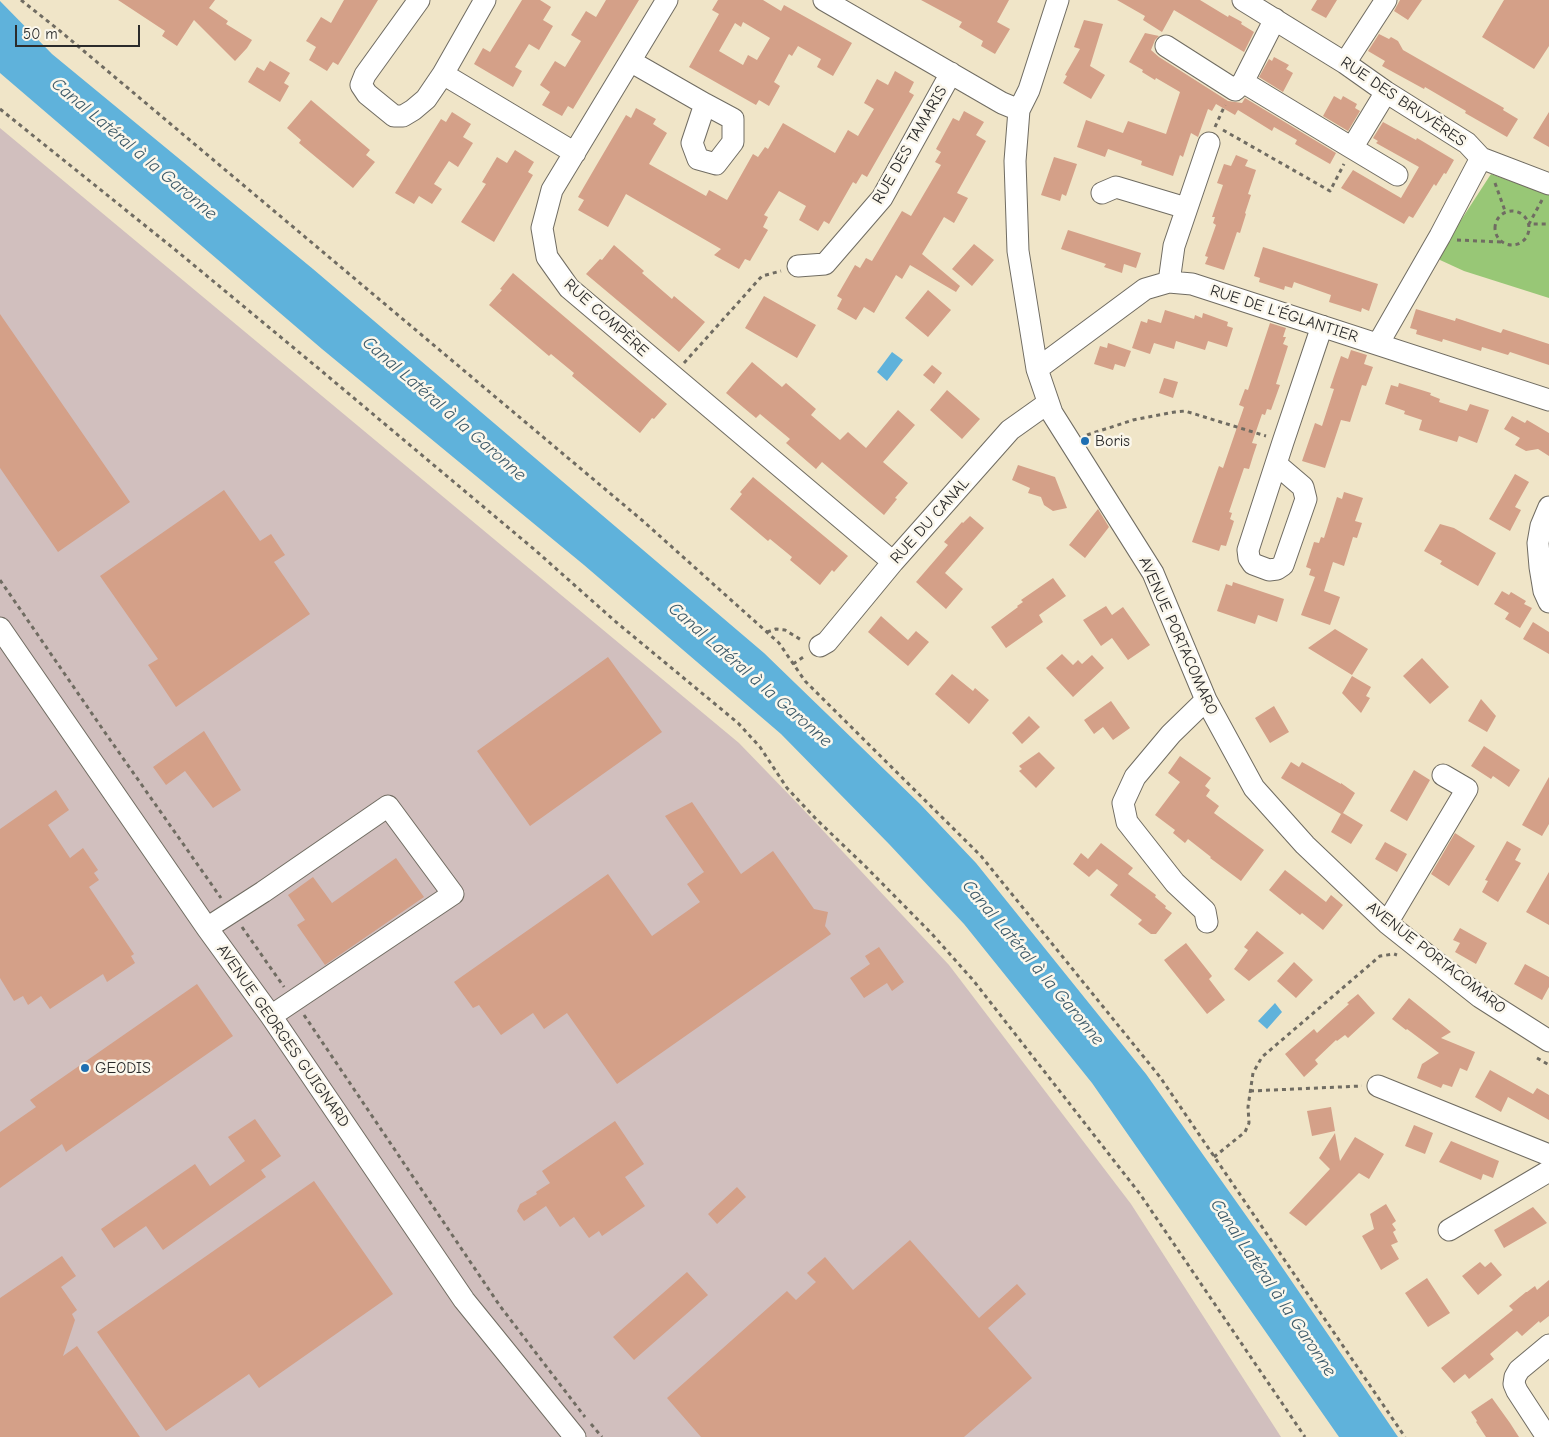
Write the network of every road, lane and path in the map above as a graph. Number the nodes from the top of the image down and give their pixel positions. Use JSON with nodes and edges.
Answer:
{"nodes":[{"id":1,"x":21,"y":0,"type":"edge"},
{"id":2,"x":420,"y":0,"type":"edge"},
{"id":3,"x":485,"y":0,"type":"edge"},
{"id":4,"x":667,"y":0,"type":"edge"},
{"id":5,"x":824,"y":0,"type":"edge"},
{"id":6,"x":1058,"y":0,"type":"edge"},
{"id":7,"x":1243,"y":0,"type":"edge"},
{"id":8,"x":1386,"y":0,"type":"edge"},
{"id":9,"x":1275,"y":19,"type":"junction"},
{"id":10,"x":1166,"y":46,"type":"dead end"},
{"id":11,"x":630,"y":61,"type":"junction"},
{"id":12,"x":1345,"y":63,"type":"junction"},
{"id":13,"x":952,"y":73,"type":"junction"},
{"id":14,"x":443,"y":74,"type":"junction"},
{"id":15,"x":1239,"y":86,"type":"junction"},
{"id":16,"x":1386,"y":92,"type":"junction"},
{"id":17,"x":705,"y":104,"type":"dead end"},
{"id":18,"x":0,"y":109,"type":"edge"},
{"id":19,"x":1019,"y":110,"type":"junction"},
{"id":20,"x":1212,"y":134,"type":"junction"},
{"id":21,"x":1352,"y":148,"type":"junction"},
{"id":22,"x":575,"y":153,"type":"junction"},
{"id":23,"x":1481,"y":158,"type":"junction"},
{"id":24,"x":1397,"y":175,"type":"dead end"},
{"id":25,"x":1547,"y":189,"type":"edge"},
{"id":26,"x":1102,"y":192,"type":"dead end"},
{"id":27,"x":1186,"y":208,"type":"junction"},
{"id":28,"x":1529,"y":224,"type":"junction"},
{"id":29,"x":1549,"y":224,"type":"edge"},
{"id":30,"x":1440,"y":236,"type":"junction"},
{"id":31,"x":1501,"y":242,"type":"junction"},
{"id":32,"x":798,"y":266,"type":"joint"},
{"id":33,"x":1169,"y":282,"type":"junction"},
{"id":34,"x":1322,"y":326,"type":"junction"},
{"id":35,"x":1378,"y":344,"type":"junction"},
{"id":36,"x":1037,"y":369,"type":"junction"},
{"id":37,"x":673,"y":376,"type":"junction"},
{"id":38,"x":1549,"y":400,"type":"edge"},
{"id":39,"x":1048,"y":403,"type":"junction"},
{"id":40,"x":1283,"y":442,"type":"junction"},
{"id":41,"x":1071,"y":443,"type":"junction"},
{"id":42,"x":1276,"y":464,"type":"dead end"},
{"id":43,"x":1549,"y":507,"type":"edge"},
{"id":44,"x":893,"y":562,"type":"junction"},
{"id":45,"x":1549,"y":602,"type":"edge"},
{"id":46,"x":0,"y":628,"type":"edge"},
{"id":47,"x":767,"y":632,"type":"junction"},
{"id":48,"x":820,"y":646,"type":"joint"},
{"id":49,"x":1206,"y":700,"type":"junction"},
{"id":50,"x":1442,"y":775,"type":"dead end"},
{"id":51,"x":1207,"y":922,"type":"dead end"},
{"id":52,"x":1387,"y":923,"type":"junction"},
{"id":53,"x":207,"y":928,"type":"junction"},
{"id":54,"x":1394,"y":954,"type":"dead end"},
{"id":55,"x":272,"y":1016,"type":"junction"},
{"id":56,"x":1549,"y":1041,"type":"edge"},
{"id":57,"x":1378,"y":1086,"type":"joint"},
{"id":58,"x":1250,"y":1091,"type":"junction"},
{"id":59,"x":1549,"y":1156,"type":"edge"},
{"id":60,"x":1214,"y":1157,"type":"junction"},
{"id":61,"x":1549,"y":1171,"type":"edge"},
{"id":62,"x":1448,"y":1230,"type":"dead end"},
{"id":63,"x":1549,"y":1345,"type":"edge"},
{"id":64,"x":576,"y":1437,"type":"edge"},
{"id":65,"x":1306,"y":1437,"type":"edge"},
{"id":66,"x":1405,"y":1437,"type":"edge"},
{"id":67,"x":1547,"y":1437,"type":"edge"}],
"edges":[{"from":1,"to":47,"type":"path"},
{"from":2,"to":14,"type":"street"},
{"from":3,"to":14,"type":"street"},
{"from":4,"to":11,"type":"street","name":"RUE COMPÈRE"},
{"from":5,"to":13,"type":"street"},
{"from":6,"to":19,"type":"street","name":"AVENUE PORTACOMARO"},
{"from":7,"to":9,"type":"street","name":"RUE DES BRUYÈRES"},
{"from":8,"to":12,"type":"street"},
{"from":9,"to":12,"type":"street","name":"RUE DES BRUYÈRES"},
{"from":9,"to":15,"type":"street"},
{"from":10,"to":15,"type":"street"},
{"from":11,"to":17,"type":"street"},
{"from":11,"to":22,"type":"street","name":"RUE COMPÈRE"},
{"from":12,"to":16,"type":"street","name":"RUE DES BRUYÈRES"},
{"from":13,"to":19,"type":"street"},
{"from":13,"to":32,"type":"street","name":"RUE DES TAMARIS"},
{"from":14,"to":22,"type":"street"},
{"from":15,"to":20,"type":"path"},
{"from":15,"to":21,"type":"street"},
{"from":16,"to":21,"type":"street"},
{"from":16,"to":23,"type":"street","name":"RUE DES BRUYÈRES"},
{"from":18,"to":65,"type":"path"},
{"from":19,"to":36,"type":"street","name":"AVENUE PORTACOMARO"},
{"from":20,"to":21,"type":"path"},
{"from":20,"to":27,"type":"street"},
{"from":21,"to":24,"type":"street"},
{"from":22,"to":37,"type":"street","name":"RUE COMPÈRE"},
{"from":23,"to":25,"type":"street"},
{"from":23,"to":30,"type":"street","name":"RUE DES BRUYÈRES"},
{"from":25,"to":28,"type":"path"},
{"from":26,"to":27,"type":"street"},
{"from":27,"to":33,"type":"street"},
{"from":28,"to":29,"type":"path"},
{"from":28,"to":31,"type":"path"},
{"from":28,"to":31,"type":"path"},
{"from":30,"to":31,"type":"path"},
{"from":30,"to":35,"type":"street","name":"RUE DES BRUYÈRES"},
{"from":32,"to":37,"type":"path"},
{"from":33,"to":34,"type":"street","name":"RUE DE L'ÉGLANTIER"},
{"from":33,"to":36,"type":"street","name":"RUE DE L'ÉGLANTIER"},
{"from":34,"to":35,"type":"street","name":"RUE DE L'ÉGLANTIER"},
{"from":34,"to":40,"type":"street"},
{"from":35,"to":38,"type":"street","name":"RUE DE L'ÉGLANTIER"},
{"from":36,"to":39,"type":"street","name":"AVENUE PORTACOMARO"},
{"from":37,"to":44,"type":"street","name":"RUE COMPÈRE"},
{"from":39,"to":41,"type":"street","name":"AVENUE PORTACOMARO"},
{"from":39,"to":44,"type":"street","name":"RUE DU CANAL"},
{"from":40,"to":41,"type":"path"},
{"from":40,"to":42,"type":"street"},
{"from":41,"to":49,"type":"street","name":"AVENUE PORTACOMARO"},
{"from":43,"to":45,"type":"street"},
{"from":44,"to":48,"type":"street","name":"RUE DU CANAL"},
{"from":46,"to":53,"type":"street","name":"AVENUE GEORGES GUIGNARD"},
{"from":47,"to":48,"type":"path"},
{"from":47,"to":60,"type":"path"},
{"from":49,"to":51,"type":"street"},
{"from":49,"to":52,"type":"street","name":"AVENUE PORTACOMARO"},
{"from":50,"to":52,"type":"street"},
{"from":52,"to":56,"type":"street","name":"AVENUE PORTACOMARO"},
{"from":53,"to":55,"type":"street","name":"AVENUE GEORGES GUIGNARD"},
{"from":53,"to":55,"type":"street"},
{"from":54,"to":58,"type":"path"},
{"from":55,"to":64,"type":"street","name":"AVENUE GEORGES GUIGNARD"},
{"from":57,"to":58,"type":"path"},
{"from":57,"to":59,"type":"street"},
{"from":58,"to":60,"type":"path"},
{"from":60,"to":66,"type":"path"},
{"from":61,"to":62,"type":"street"},
{"from":63,"to":67,"type":"street"}]}
